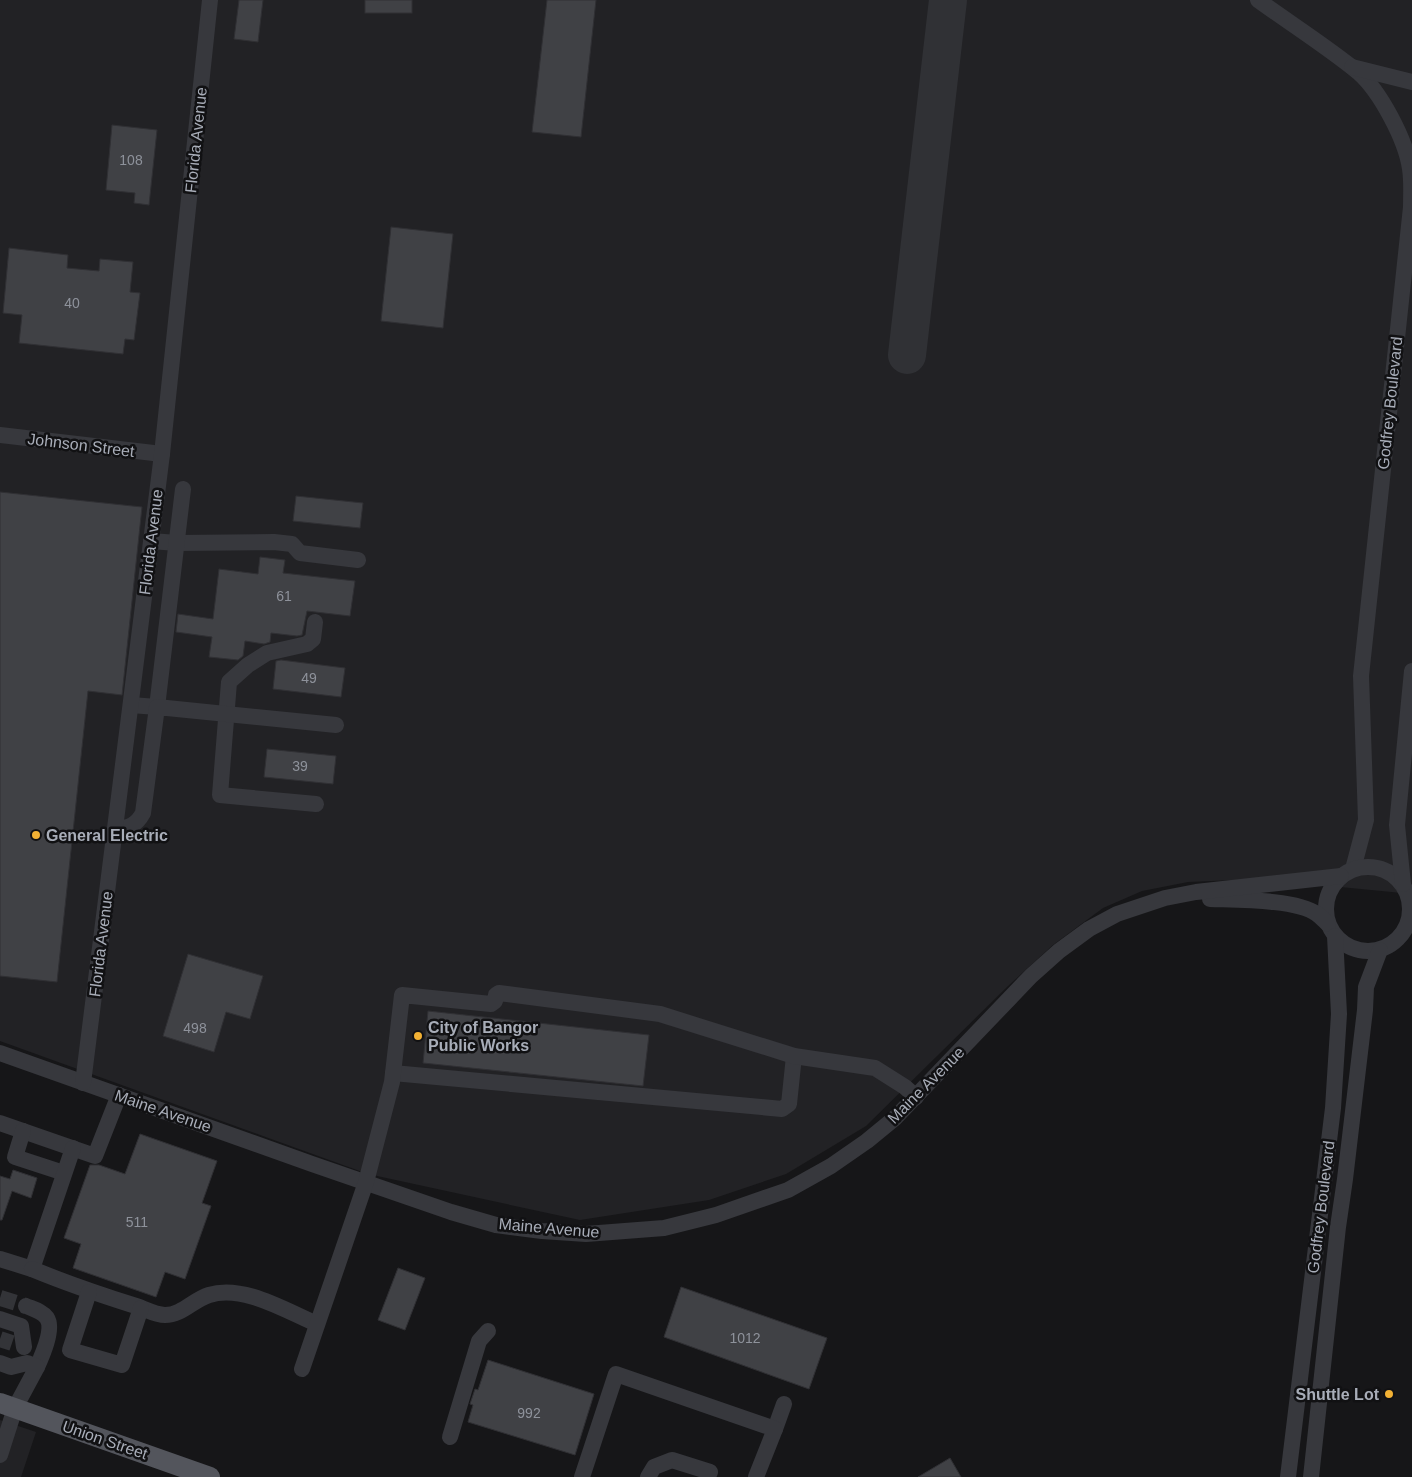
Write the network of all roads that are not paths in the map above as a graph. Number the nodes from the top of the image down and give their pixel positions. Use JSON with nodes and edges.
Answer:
{"nodes":[{"id":1,"x":210,"y":0,"type":"edge"},
{"id":2,"x":1258,"y":0,"type":"edge"},
{"id":3,"x":1348,"y":65,"type":"junction"},
{"id":4,"x":1412,"y":82,"type":"edge"},
{"id":5,"x":1411,"y":202,"type":"edge"},
{"id":6,"x":0,"y":435,"type":"edge"},
{"id":7,"x":162,"y":454,"type":"junction"},
{"id":8,"x":183,"y":489,"type":"dead end"},
{"id":9,"x":151,"y":541,"type":"junction"},
{"id":10,"x":177,"y":543,"type":"junction"},
{"id":11,"x":358,"y":560,"type":"dead end"},
{"id":12,"x":315,"y":622,"type":"dead end"},
{"id":13,"x":1412,"y":672,"type":"edge"},
{"id":14,"x":131,"y":704,"type":"junction"},
{"id":15,"x":157,"y":707,"type":"junction"},
{"id":16,"x":228,"y":714,"type":"junction"},
{"id":17,"x":336,"y":725,"type":"dead end"},
{"id":18,"x":120,"y":795,"type":"junction"},
{"id":19,"x":145,"y":797,"type":"junction"},
{"id":20,"x":316,"y":804,"type":"dead end"},
{"id":21,"x":115,"y":830,"type":"junction"},
{"id":22,"x":1347,"y":873,"type":"junction"},
{"id":23,"x":1408,"y":892,"type":"edge"},
{"id":24,"x":1165,"y":898,"type":"junction"},
{"id":25,"x":1332,"y":930,"type":"junction"},
{"id":26,"x":1412,"y":941,"type":"edge"},
{"id":27,"x":1387,"y":946,"type":"junction"},
{"id":28,"x":0,"y":1053,"type":"edge"},
{"id":29,"x":794,"y":1056,"type":"junction"},
{"id":30,"x":393,"y":1073,"type":"junction"},
{"id":31,"x":84,"y":1083,"type":"junction"},
{"id":32,"x":119,"y":1096,"type":"junction"},
{"id":33,"x":916,"y":1097,"type":"junction"},
{"id":34,"x":0,"y":1123,"type":"edge"},
{"id":35,"x":23,"y":1131,"type":"junction"},
{"id":36,"x":73,"y":1148,"type":"junction"},
{"id":37,"x":64,"y":1173,"type":"junction"},
{"id":38,"x":366,"y":1182,"type":"junction"},
{"id":39,"x":0,"y":1259,"type":"edge"},
{"id":40,"x":32,"y":1270,"type":"junction"},
{"id":41,"x":90,"y":1292,"type":"junction"},
{"id":42,"x":26,"y":1306,"type":"tunnel mouth"},
{"id":43,"x":141,"y":1308,"type":"junction"},
{"id":44,"x":0,"y":1319,"type":"edge"},
{"id":45,"x":317,"y":1324,"type":"junction"},
{"id":46,"x":488,"y":1331,"type":"dead end"},
{"id":47,"x":25,"y":1355,"type":"junction"},
{"id":48,"x":0,"y":1362,"type":"edge"},
{"id":49,"x":302,"y":1369,"type":"dead end"},
{"id":50,"x":784,"y":1404,"type":"dead end"},
{"id":51,"x":8,"y":1406,"type":"edge"},
{"id":52,"x":774,"y":1429,"type":"junction"},
{"id":53,"x":450,"y":1437,"type":"dead end"},
{"id":54,"x":0,"y":1456,"type":"edge"},
{"id":55,"x":710,"y":1472,"type":"dead end"},
{"id":56,"x":200,"y":1475,"type":"edge"},
{"id":57,"x":582,"y":1477,"type":"edge"},
{"id":58,"x":648,"y":1477,"type":"edge"},
{"id":59,"x":756,"y":1477,"type":"edge"},
{"id":60,"x":1288,"y":1477,"type":"edge"},
{"id":61,"x":1311,"y":1477,"type":"edge"}],
"edges":[{"from":1,"to":7,"type":"street","name":"Florida Avenue"},
{"from":2,"to":3,"type":"street","name":"Godfrey Boulevard"},
{"from":3,"to":4,"type":"street"},
{"from":3,"to":5,"type":"street","name":"Godfrey Boulevard"},
{"from":5,"to":22,"type":"street","name":"Godfrey Boulevard"},
{"from":6,"to":7,"type":"street","name":"Johnson Street"},
{"from":7,"to":9,"type":"street","name":"Florida Avenue"},
{"from":8,"to":10,"type":"street"},
{"from":9,"to":10,"type":"street"},
{"from":9,"to":14,"type":"street","name":"Florida Avenue"},
{"from":10,"to":11,"type":"street"},
{"from":10,"to":15,"type":"street"},
{"from":12,"to":16,"type":"street"},
{"from":13,"to":23,"type":"street"},
{"from":14,"to":15,"type":"street"},
{"from":14,"to":18,"type":"street","name":"Florida Avenue"},
{"from":15,"to":16,"type":"street"},
{"from":15,"to":19,"type":"street"},
{"from":16,"to":17,"type":"street"},
{"from":16,"to":20,"type":"street"},
{"from":18,"to":19,"type":"street"},
{"from":18,"to":21,"type":"street","name":"Florida Avenue"},
{"from":19,"to":21,"type":"street"},
{"from":21,"to":31,"type":"street","name":"Florida Avenue"},
{"from":22,"to":23,"type":"street"},
{"from":22,"to":24,"type":"street","name":"Maine Avenue"},
{"from":22,"to":25,"type":"street"},
{"from":23,"to":27,"type":"street"},
{"from":24,"to":25,"type":"street","name":"Maine Avenue"},
{"from":24,"to":33,"type":"street","name":"Maine Avenue"},
{"from":25,"to":27,"type":"street"},
{"from":25,"to":60,"type":"street","name":"Godfrey Boulevard"},
{"from":26,"to":27,"type":"street"},
{"from":27,"to":61,"type":"street","name":"Godfrey Boulevard"},
{"from":28,"to":31,"type":"street","name":"Maine Avenue"},
{"from":29,"to":30,"type":"street"},
{"from":29,"to":30,"type":"street"},
{"from":29,"to":33,"type":"street"},
{"from":30,"to":38,"type":"street"},
{"from":31,"to":32,"type":"street","name":"Maine Avenue"},
{"from":32,"to":36,"type":"street"},
{"from":32,"to":38,"type":"street","name":"Maine Avenue"},
{"from":33,"to":38,"type":"street","name":"Maine Avenue"},
{"from":34,"to":35,"type":"street"},
{"from":35,"to":36,"type":"street"},
{"from":35,"to":37,"type":"street"},
{"from":36,"to":37,"type":"street"},
{"from":37,"to":40,"type":"street"},
{"from":38,"to":45,"type":"street"},
{"from":39,"to":40,"type":"street"},
{"from":40,"to":41,"type":"street"},
{"from":41,"to":43,"type":"street"},
{"from":41,"to":43,"type":"street"},
{"from":42,"to":47,"type":"street"},
{"from":43,"to":45,"type":"street"},
{"from":44,"to":47,"type":"street"},
{"from":45,"to":49,"type":"street"},
{"from":46,"to":53,"type":"street"},
{"from":47,"to":48,"type":"street"},
{"from":47,"to":51,"type":"street"},
{"from":50,"to":52,"type":"street"},
{"from":51,"to":54,"type":"street"},
{"from":51,"to":56,"type":"main road","name":"Union Street"},
{"from":52,"to":57,"type":"street"},
{"from":52,"to":59,"type":"street"},
{"from":55,"to":58,"type":"street"}]}
